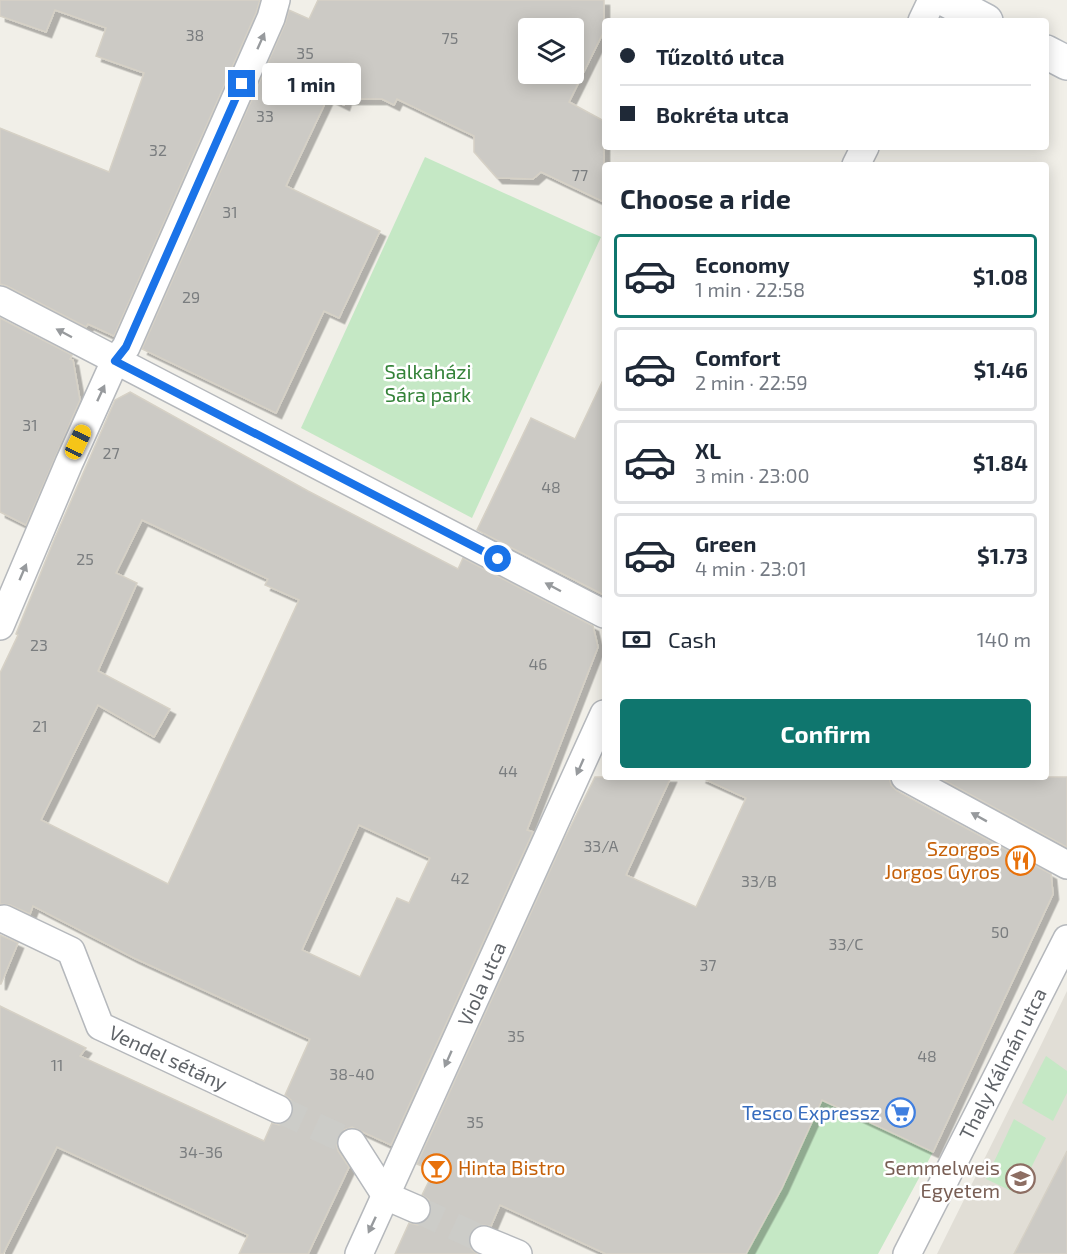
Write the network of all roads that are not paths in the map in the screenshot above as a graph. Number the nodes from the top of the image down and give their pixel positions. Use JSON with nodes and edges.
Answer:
{"nodes":[{"id":1,"x":276,"y":0,"type":"edge"},
{"id":2,"x":932,"y":0,"type":"edge"},
{"id":3,"x":946,"y":0,"type":"edge"},
{"id":4,"x":923,"y":18,"type":"edge"},
{"id":5,"x":980,"y":18,"type":"edge"},
{"id":6,"x":1049,"y":54,"type":"edge"},
{"id":7,"x":1067,"y":63,"type":"edge"},
{"id":8,"x":0,"y":300,"type":"edge"},
{"id":9,"x":115,"y":361,"type":"junction"},
{"id":10,"x":602,"y":613,"type":"edge"},
{"id":11,"x":0,"y":626,"type":"edge"},
{"id":12,"x":602,"y":718,"type":"edge"},
{"id":13,"x":910,"y":780,"type":"edge"},
{"id":14,"x":1067,"y":865,"type":"edge"},
{"id":15,"x":4,"y":919,"type":"dead end"},
{"id":16,"x":1067,"y":939,"type":"edge"},
{"id":17,"x":278,"y":1109,"type":"tunnel mouth"},
{"id":18,"x":352,"y":1143,"type":"tunnel mouth"},
{"id":19,"x":386,"y":1196,"type":"junction"},
{"id":20,"x":416,"y":1209,"type":"tunnel mouth"},
{"id":21,"x":484,"y":1240,"type":"tunnel mouth"},
{"id":22,"x":359,"y":1254,"type":"edge"},
{"id":23,"x":518,"y":1254,"type":"edge"},
{"id":24,"x":907,"y":1254,"type":"edge"}],
"edges":[{"from":9,"to":1,"type":"street","one_way":true},
{"from":2,"to":4,"type":"street"},
{"from":3,"to":5,"type":"main road"},
{"from":6,"to":7,"type":"main road"},
{"from":9,"to":8,"type":"street","one_way":true},
{"from":10,"to":9,"type":"street","one_way":true},
{"from":11,"to":9,"type":"street","one_way":true},
{"from":12,"to":19,"type":"street","name":"Viola utca","one_way":true},
{"from":14,"to":13,"type":"street","one_way":true},
{"from":15,"to":17,"type":"street","name":"Vendel sétány"},
{"from":16,"to":24,"type":"street","name":"Thaly Kálmán utca"},
{"from":18,"to":19,"type":"street"},
{"from":19,"to":20,"type":"street"},
{"from":19,"to":22,"type":"street","name":"Viola utca","one_way":true},
{"from":21,"to":23,"type":"street"}]}
